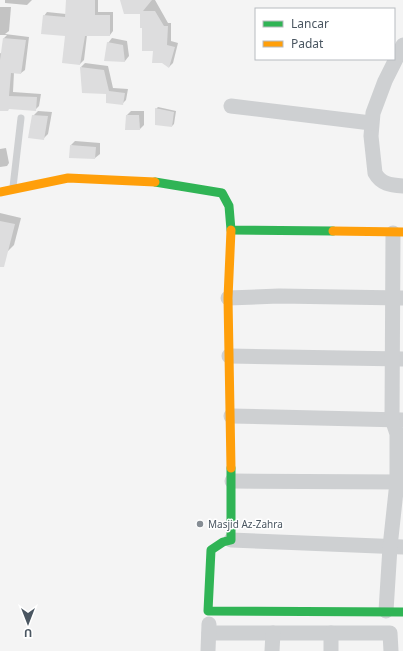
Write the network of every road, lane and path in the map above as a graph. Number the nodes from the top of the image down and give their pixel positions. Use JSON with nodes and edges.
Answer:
{"nodes":[{"id":1,"x":403,"y":45,"type":"edge"},
{"id":2,"x":231,"y":106,"type":"dead end"},
{"id":3,"x":21,"y":118,"type":"dead end"},
{"id":4,"x":371,"y":123,"type":"junction"},
{"id":5,"x":403,"y":186,"type":"edge"},
{"id":6,"x":13,"y":189,"type":"junction"},
{"id":7,"x":0,"y":192,"type":"edge"},
{"id":8,"x":231,"y":230,"type":"junction"},
{"id":9,"x":398,"y":233,"type":"edge"},
{"id":10,"x":228,"y":298,"type":"junction"},
{"id":11,"x":398,"y":298,"type":"edge"},
{"id":12,"x":229,"y":356,"type":"junction"},
{"id":13,"x":398,"y":359,"type":"edge"},
{"id":14,"x":231,"y":416,"type":"junction"},
{"id":15,"x":399,"y":423,"type":"edge"},
{"id":16,"x":232,"y":481,"type":"junction"},
{"id":17,"x":400,"y":482,"type":"edge"},
{"id":18,"x":231,"y":540,"type":"junction"},
{"id":19,"x":397,"y":547,"type":"edge"},
{"id":20,"x":208,"y":611,"type":"junction"},
{"id":21,"x":386,"y":611,"type":"junction"},
{"id":22,"x":403,"y":612,"type":"edge"},
{"id":23,"x":397,"y":632,"type":"edge"},
{"id":24,"x":209,"y":633,"type":"junction"},
{"id":25,"x":273,"y":633,"type":"junction"},
{"id":26,"x":330,"y":633,"type":"junction"},
{"id":27,"x":208,"y":651,"type":"edge"},
{"id":28,"x":272,"y":651,"type":"edge"},
{"id":29,"x":331,"y":651,"type":"edge"},
{"id":30,"x":391,"y":651,"type":"edge"}],
"edges":[{"from":1,"to":4,"type":"street"},
{"from":2,"to":4,"type":"street"},
{"from":3,"to":6,"type":"lane"},
{"from":4,"to":5,"type":"street"},
{"from":6,"to":7,"type":"street"},
{"from":6,"to":8,"type":"street"},
{"from":8,"to":9,"type":"street"},
{"from":8,"to":10,"type":"street"},
{"from":9,"to":11,"type":"street"},
{"from":10,"to":11,"type":"street"},
{"from":10,"to":12,"type":"street"},
{"from":11,"to":13,"type":"street"},
{"from":12,"to":13,"type":"street"},
{"from":12,"to":14,"type":"street"},
{"from":13,"to":15,"type":"street"},
{"from":14,"to":15,"type":"street"},
{"from":14,"to":16,"type":"street"},
{"from":15,"to":17,"type":"street"},
{"from":16,"to":17,"type":"street"},
{"from":16,"to":18,"type":"street"},
{"from":17,"to":19,"type":"street"},
{"from":18,"to":19,"type":"street"},
{"from":18,"to":20,"type":"street"},
{"from":19,"to":21,"type":"street"},
{"from":20,"to":21,"type":"street"},
{"from":20,"to":24,"type":"street"},
{"from":21,"to":22,"type":"street"},
{"from":23,"to":26,"type":"street"},
{"from":23,"to":30,"type":"street"},
{"from":24,"to":25,"type":"street"},
{"from":24,"to":27,"type":"street"},
{"from":25,"to":26,"type":"street"},
{"from":25,"to":28,"type":"street"},
{"from":26,"to":29,"type":"street"}]}
